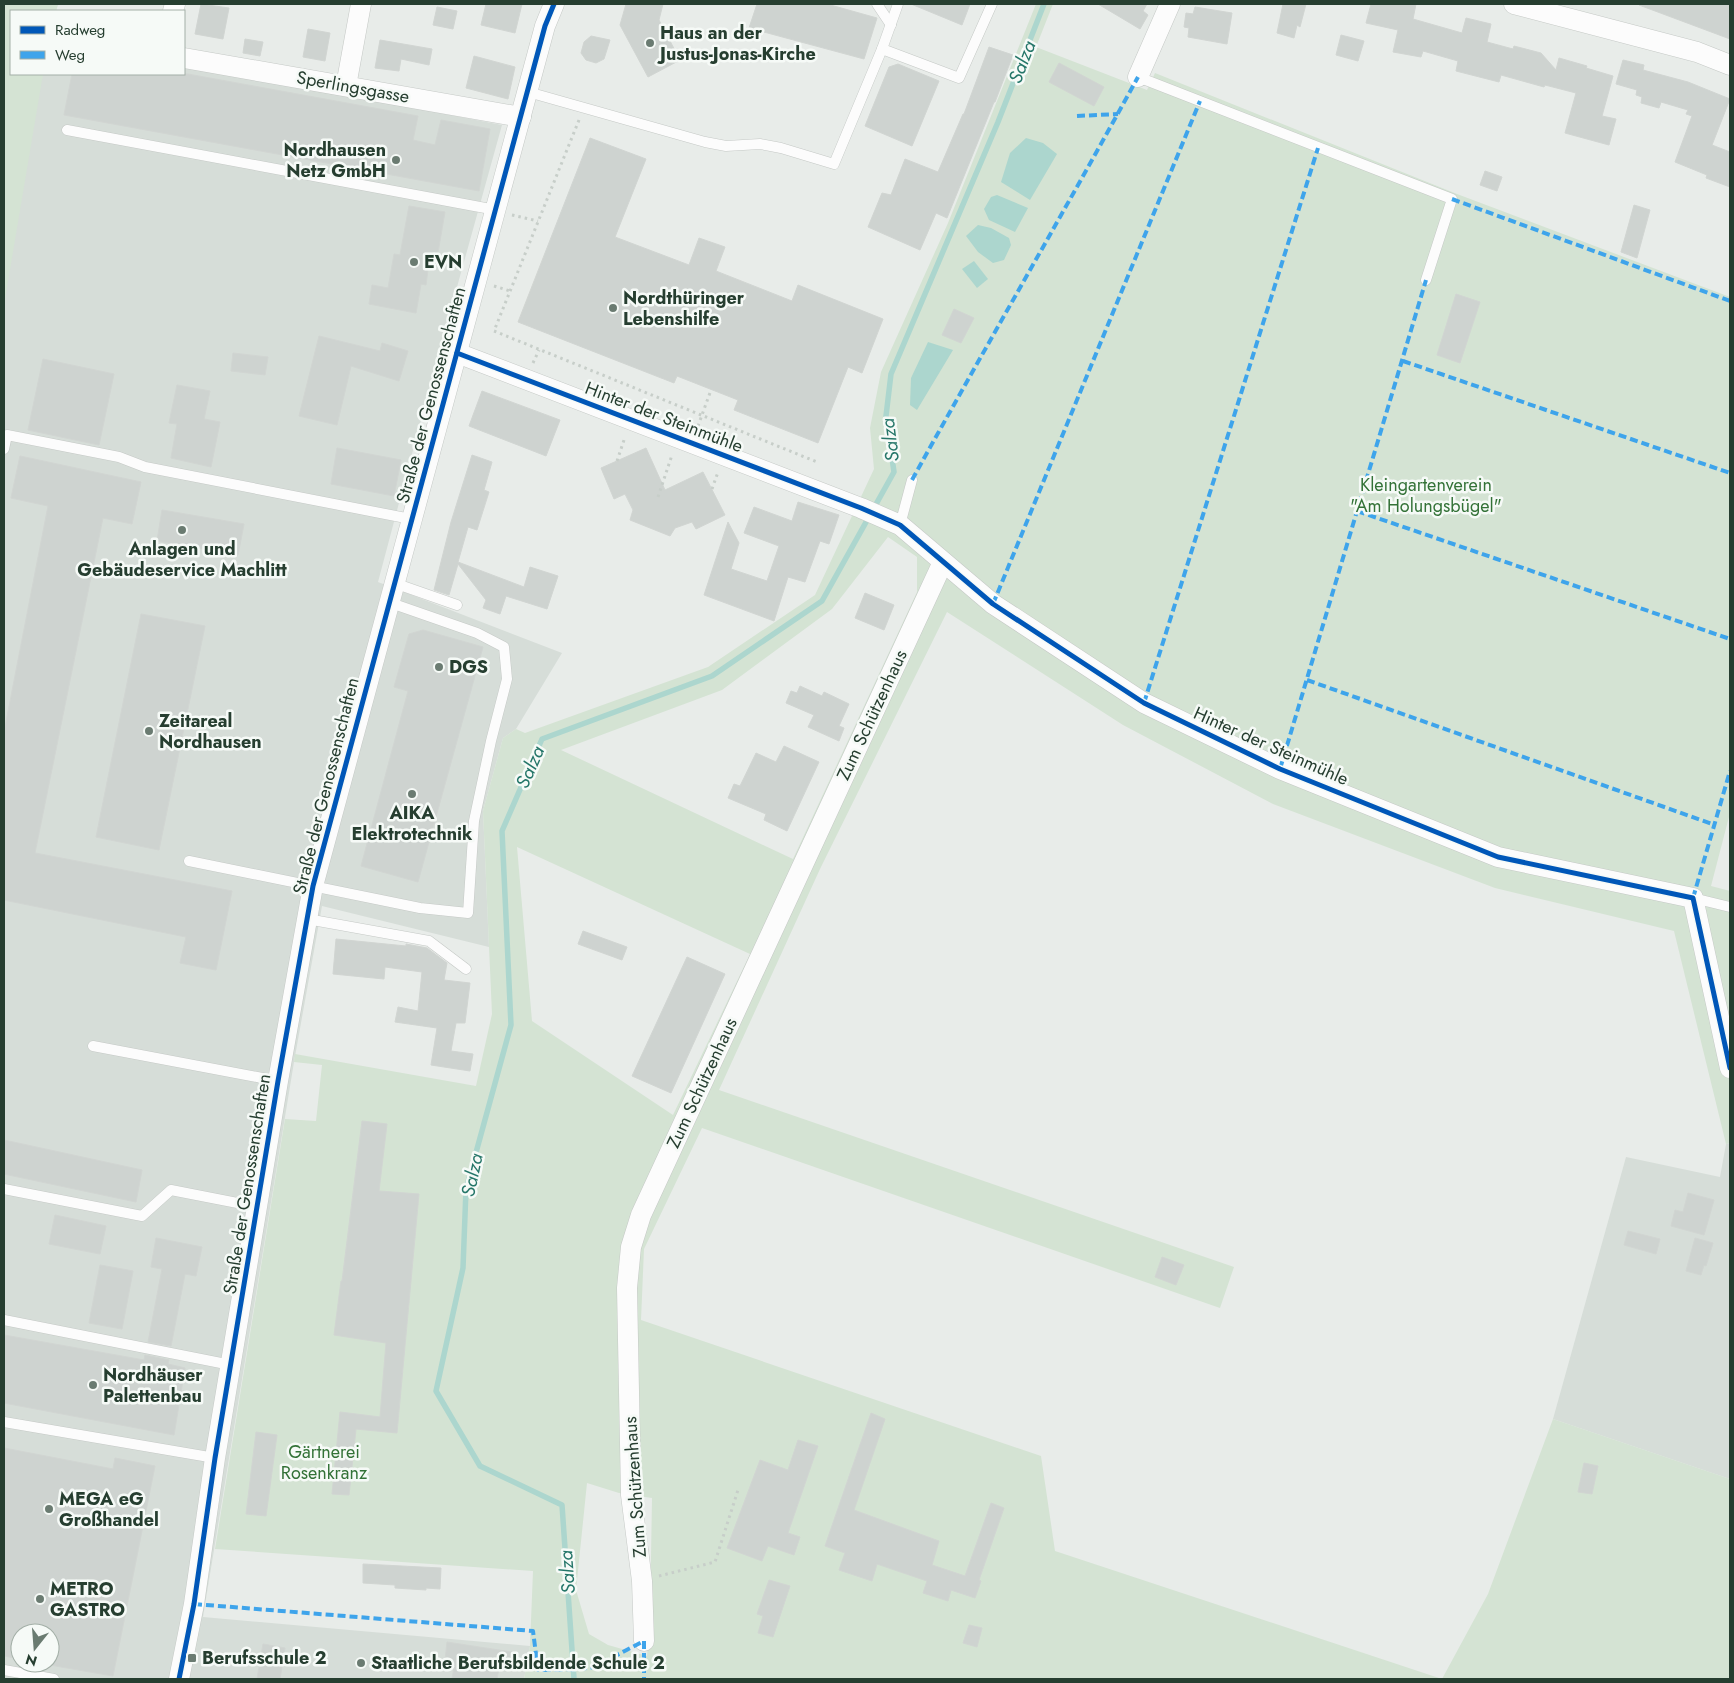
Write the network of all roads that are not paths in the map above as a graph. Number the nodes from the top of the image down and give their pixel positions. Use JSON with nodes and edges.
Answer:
{"nodes":[{"id":1,"x":361,"y":4,"type":"edge"},
{"id":2,"x":554,"y":4,"type":"edge"},
{"id":3,"x":877,"y":4,"type":"edge"},
{"id":4,"x":898,"y":4,"type":"edge"},
{"id":5,"x":992,"y":4,"type":"edge"},
{"id":6,"x":1170,"y":4,"type":"edge"},
{"id":7,"x":1514,"y":4,"type":"edge"},
{"id":8,"x":891,"y":24,"type":"junction"},
{"id":9,"x":882,"y":49,"type":"junction"},
{"id":10,"x":185,"y":58,"type":"edge"},
{"id":11,"x":1730,"y":65,"type":"edge"},
{"id":12,"x":1138,"y":78,"type":"joint"},
{"id":13,"x":346,"y":86,"type":"junction"},
{"id":14,"x":528,"y":92,"type":"junction"},
{"id":15,"x":521,"y":117,"type":"junction"},
{"id":16,"x":67,"y":130,"type":"dead end"},
{"id":17,"x":496,"y":210,"type":"junction"},
{"id":18,"x":1426,"y":280,"type":"dead end"},
{"id":19,"x":457,"y":353,"type":"junction"},
{"id":20,"x":4,"y":449,"type":"edge"},
{"id":21,"x":912,"y":480,"type":"dead end"},
{"id":22,"x":411,"y":519,"type":"junction"},
{"id":23,"x":893,"y":521,"type":"junction"},
{"id":24,"x":943,"y":562,"type":"junction"},
{"id":25,"x":391,"y":593,"type":"junction"},
{"id":26,"x":457,"y":605,"type":"dead end"},
{"id":27,"x":189,"y":861,"type":"dead end"},
{"id":28,"x":313,"y":886,"type":"junction"},
{"id":29,"x":1693,"y":898,"type":"junction"},
{"id":30,"x":1730,"y":906,"type":"edge"},
{"id":31,"x":307,"y":919,"type":"junction"},
{"id":32,"x":466,"y":969,"type":"dead end"},
{"id":33,"x":93,"y":1046,"type":"dead end"},
{"id":34,"x":1730,"y":1068,"type":"edge"},
{"id":35,"x":278,"y":1082,"type":"junction"},
{"id":36,"x":4,"y":1189,"type":"edge"},
{"id":37,"x":258,"y":1207,"type":"junction"},
{"id":38,"x":4,"y":1320,"type":"edge"},
{"id":39,"x":231,"y":1365,"type":"junction"},
{"id":40,"x":4,"y":1422,"type":"edge"},
{"id":41,"x":215,"y":1458,"type":"junction"},
{"id":42,"x":644,"y":1641,"type":"dead end"},
{"id":43,"x":4,"y":1670,"type":"edge"},
{"id":44,"x":54,"y":1679,"type":"edge"},
{"id":45,"x":178,"y":1679,"type":"edge"}],
"edges":[{"from":1,"to":13,"type":"street"},
{"from":2,"to":14,"type":"street","name":"Straße der Genossenschaften"},
{"from":3,"to":8,"type":"lane"},
{"from":4,"to":8,"type":"lane"},
{"from":5,"to":9,"type":"lane"},
{"from":6,"to":12,"type":"street"},
{"from":7,"to":11,"type":"street"},
{"from":8,"to":9,"type":"lane"},
{"from":9,"to":14,"type":"lane"},
{"from":10,"to":13,"type":"street","name":"Sperlingsgasse"},
{"from":12,"to":18,"type":"lane"},
{"from":13,"to":15,"type":"street","name":"Sperlingsgasse"},
{"from":14,"to":15,"type":"street","name":"Straße der Genossenschaften"},
{"from":15,"to":17,"type":"street","name":"Straße der Genossenschaften"},
{"from":16,"to":17,"type":"lane"},
{"from":17,"to":19,"type":"street","name":"Straße der Genossenschaften"},
{"from":19,"to":22,"type":"street","name":"Straße der Genossenschaften"},
{"from":19,"to":23,"type":"street","name":"Hinter der Steinmühle"},
{"from":20,"to":22,"type":"lane"},
{"from":21,"to":23,"type":"lane"},
{"from":22,"to":25,"type":"street","name":"Straße der Genossenschaften"},
{"from":23,"to":24,"type":"street","name":"Hinter der Steinmühle"},
{"from":24,"to":29,"type":"street","name":"Hinter der Steinmühle"},
{"from":24,"to":42,"type":"street","name":"Zum Schützenhaus"},
{"from":25,"to":26,"type":"lane"},
{"from":25,"to":28,"type":"street","name":"Straße der Genossenschaften"},
{"from":25,"to":28,"type":"lane"},
{"from":27,"to":28,"type":"lane"},
{"from":28,"to":31,"type":"street","name":"Straße der Genossenschaften"},
{"from":29,"to":30,"type":"lane"},
{"from":29,"to":34,"type":"street"},
{"from":31,"to":32,"type":"lane","name":"Straße der Genossenschaften"},
{"from":31,"to":35,"type":"street","name":"Straße der Genossenschaften"},
{"from":33,"to":35,"type":"lane"},
{"from":35,"to":37,"type":"street","name":"Straße der Genossenschaften"},
{"from":36,"to":37,"type":"lane"},
{"from":37,"to":39,"type":"street","name":"Straße der Genossenschaften"},
{"from":38,"to":39,"type":"lane"},
{"from":39,"to":41,"type":"street","name":"Straße der Genossenschaften"},
{"from":40,"to":41,"type":"lane"},
{"from":41,"to":45,"type":"street","name":"Straße der Genossenschaften"},
{"from":43,"to":44,"type":"lane"}]}
